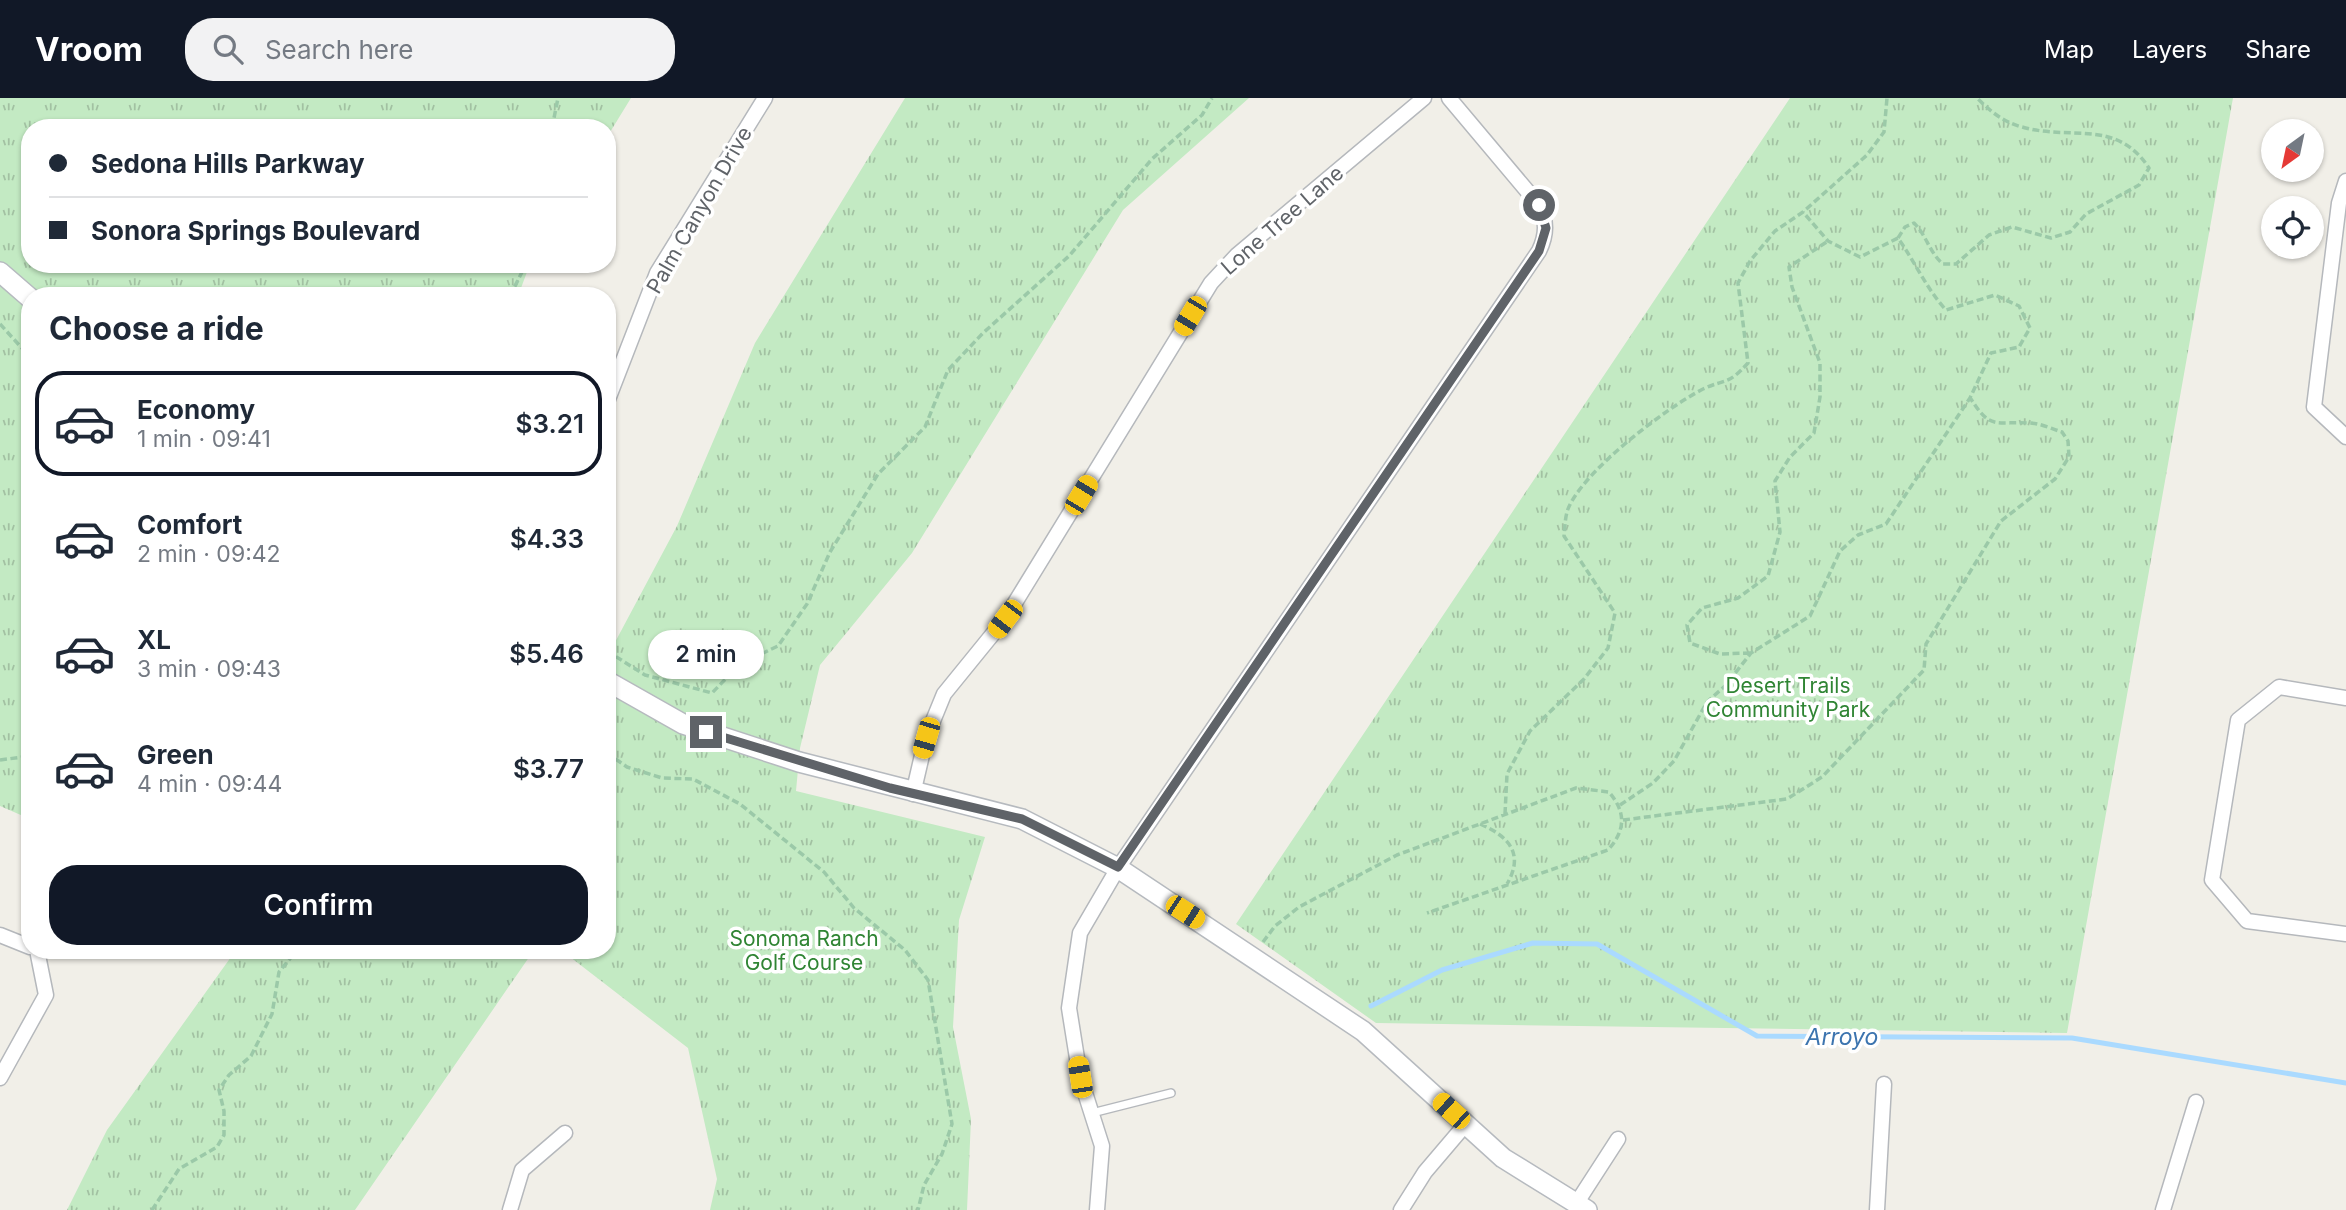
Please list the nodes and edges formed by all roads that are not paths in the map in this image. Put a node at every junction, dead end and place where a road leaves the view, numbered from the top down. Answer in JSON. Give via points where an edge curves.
{"nodes":[{"id":1,"x":765,"y":98,"type":"edge"},
{"id":2,"x":1424,"y":98,"type":"edge"},
{"id":3,"x":1450,"y":98,"type":"edge"},
{"id":4,"x":2346,"y":181,"type":"edge"},
{"id":5,"x":0,"y":272,"type":"edge"},
{"id":6,"x":21,"y":290,"type":"edge"},
{"id":7,"x":616,"y":379,"type":"edge"},
{"id":8,"x":2346,"y":437,"type":"edge"},
{"id":9,"x":616,"y":686,"type":"edge"},
{"id":10,"x":2346,"y":698,"type":"edge"},
{"id":11,"x":913,"y":794,"type":"junction"},
{"id":12,"x":1118,"y":867,"type":"junction"},
{"id":13,"x":0,"y":934,"type":"edge"},
{"id":14,"x":2346,"y":934,"type":"edge"},
{"id":15,"x":21,"y":943,"type":"edge"},
{"id":16,"x":39,"y":959,"type":"edge"},
{"id":17,"x":0,"y":1078,"type":"edge"},
{"id":18,"x":1884,"y":1084,"type":"dead end"},
{"id":19,"x":1171,"y":1093,"type":"dead end"},
{"id":20,"x":2196,"y":1102,"type":"dead end"},
{"id":21,"x":1092,"y":1113,"type":"junction"},
{"id":22,"x":1465,"y":1125,"type":"junction"},
{"id":23,"x":565,"y":1133,"type":"dead end"},
{"id":24,"x":1618,"y":1139,"type":"dead end"},
{"id":25,"x":1581,"y":1207,"type":"edge"},
{"id":26,"x":510,"y":1210,"type":"edge"},
{"id":27,"x":1097,"y":1210,"type":"edge"},
{"id":28,"x":1401,"y":1210,"type":"edge"},
{"id":29,"x":1877,"y":1210,"type":"edge"},
{"id":30,"x":2163,"y":1210,"type":"edge"}],
"edges":[{"from":1,"to":7,"type":"street","name":"Palm Canyon Drive","via":[[657,273]]},
{"from":2,"to":11,"type":"street","name":"Lone Tree Lane","via":[[1237,255],[1211,283],[1013,608],[944,694],[926,738]]},
{"from":3,"to":12,"type":"street","via":[[1539,205],[1546,221],[1543,243]]},
{"from":4,"to":8,"type":"street","via":[[2339,203],[2314,407]]},
{"from":5,"to":6,"type":"street"},
{"from":9,"to":11,"type":"street","via":[[683,724]]},
{"from":10,"to":14,"type":"street","via":[[2279,687],[2238,720],[2212,880],[2247,920]]},
{"from":11,"to":12,"type":"street","via":[[1022,819]]},
{"from":12,"to":21,"type":"street","via":[[1080,933],[1069,1008],[1080,1077]]},
{"from":12,"to":22,"type":"street","via":[[1363,1031]]},
{"from":13,"to":15,"type":"street"},
{"from":16,"to":17,"type":"street","via":[[46,995]]},
{"from":18,"to":29,"type":"street"},
{"from":19,"to":21,"type":"lane"},
{"from":20,"to":30,"type":"street"},
{"from":21,"to":27,"type":"street","via":[[1102,1146]]},
{"from":22,"to":25,"type":"street","via":[[1503,1158]]},
{"from":22,"to":28,"type":"street","via":[[1425,1172]]},
{"from":23,"to":26,"type":"street","via":[[522,1170]]},
{"from":24,"to":25,"type":"street"}]}
